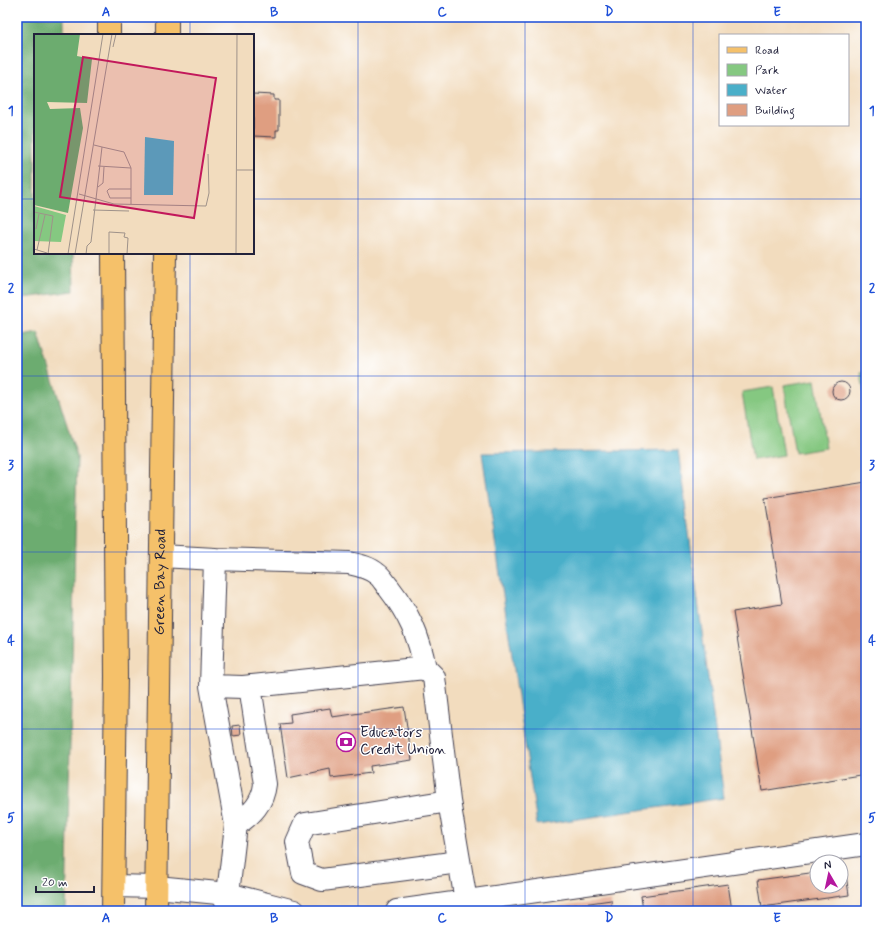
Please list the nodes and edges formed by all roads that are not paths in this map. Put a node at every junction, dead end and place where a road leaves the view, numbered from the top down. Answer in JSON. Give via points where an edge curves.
{"nodes":[{"id":1,"x":109,"y":17,"type":"edge"},
{"id":2,"x":168,"y":17,"type":"edge"},
{"id":3,"x":109,"y":34,"type":"edge"},
{"id":4,"x":167,"y":34,"type":"edge"},
{"id":5,"x":113,"y":254,"type":"edge"},
{"id":6,"x":164,"y":254,"type":"edge"},
{"id":7,"x":161,"y":556,"type":"junction"},
{"id":8,"x":215,"y":559,"type":"junction"},
{"id":9,"x":425,"y":668,"type":"junction"},
{"id":10,"x":211,"y":686,"type":"junction"},
{"id":11,"x":250,"y":686,"type":"junction"},
{"id":12,"x":449,"y":801,"type":"junction"},
{"id":13,"x":236,"y":825,"type":"junction"},
{"id":14,"x":866,"y":844,"type":"edge"},
{"id":15,"x":459,"y":862,"type":"junction"},
{"id":16,"x":114,"y":886,"type":"junction"},
{"id":17,"x":157,"y":887,"type":"junction"},
{"id":18,"x":466,"y":901,"type":"junction"},
{"id":19,"x":227,"y":903,"type":"edge"},
{"id":20,"x":113,"y":911,"type":"edge"},
{"id":21,"x":156,"y":911,"type":"edge"},
{"id":22,"x":294,"y":911,"type":"edge"},
{"id":23,"x":397,"y":911,"type":"edge"}],
"edges":[{"from":1,"to":3,"type":"main road"},
{"from":2,"to":4,"type":"main road"},
{"from":5,"to":16,"type":"main road","via":[[116,668]]},
{"from":6,"to":7,"type":"main road","name":"Green Bay Road"},
{"from":7,"to":8,"type":"street"},
{"from":7,"to":17,"type":"main road","name":"Green Bay Road"},
{"from":8,"to":9,"type":"street","via":[[348,563],[366,567],[378,574],[398,600],[420,644]]},
{"from":8,"to":10,"type":"street"},
{"from":9,"to":11,"type":"street"},
{"from":9,"to":12,"type":"street","via":[[434,677]]},
{"from":10,"to":11,"type":"street"},
{"from":10,"to":13,"type":"street"},
{"from":11,"to":13,"type":"street","via":[[265,784],[264,794],[250,815]]},
{"from":12,"to":15,"type":"street"},
{"from":12,"to":15,"type":"street","via":[[305,824],[296,842],[303,873],[322,880]]},
{"from":13,"to":19,"type":"street"},
{"from":14,"to":18,"type":"street"},
{"from":15,"to":18,"type":"street"},
{"from":16,"to":17,"type":"street"},
{"from":16,"to":20,"type":"main road"},
{"from":17,"to":19,"type":"street"},
{"from":17,"to":21,"type":"main road","name":"Green Bay Road"},
{"from":18,"to":23,"type":"street"},
{"from":19,"to":22,"type":"street"}]}
